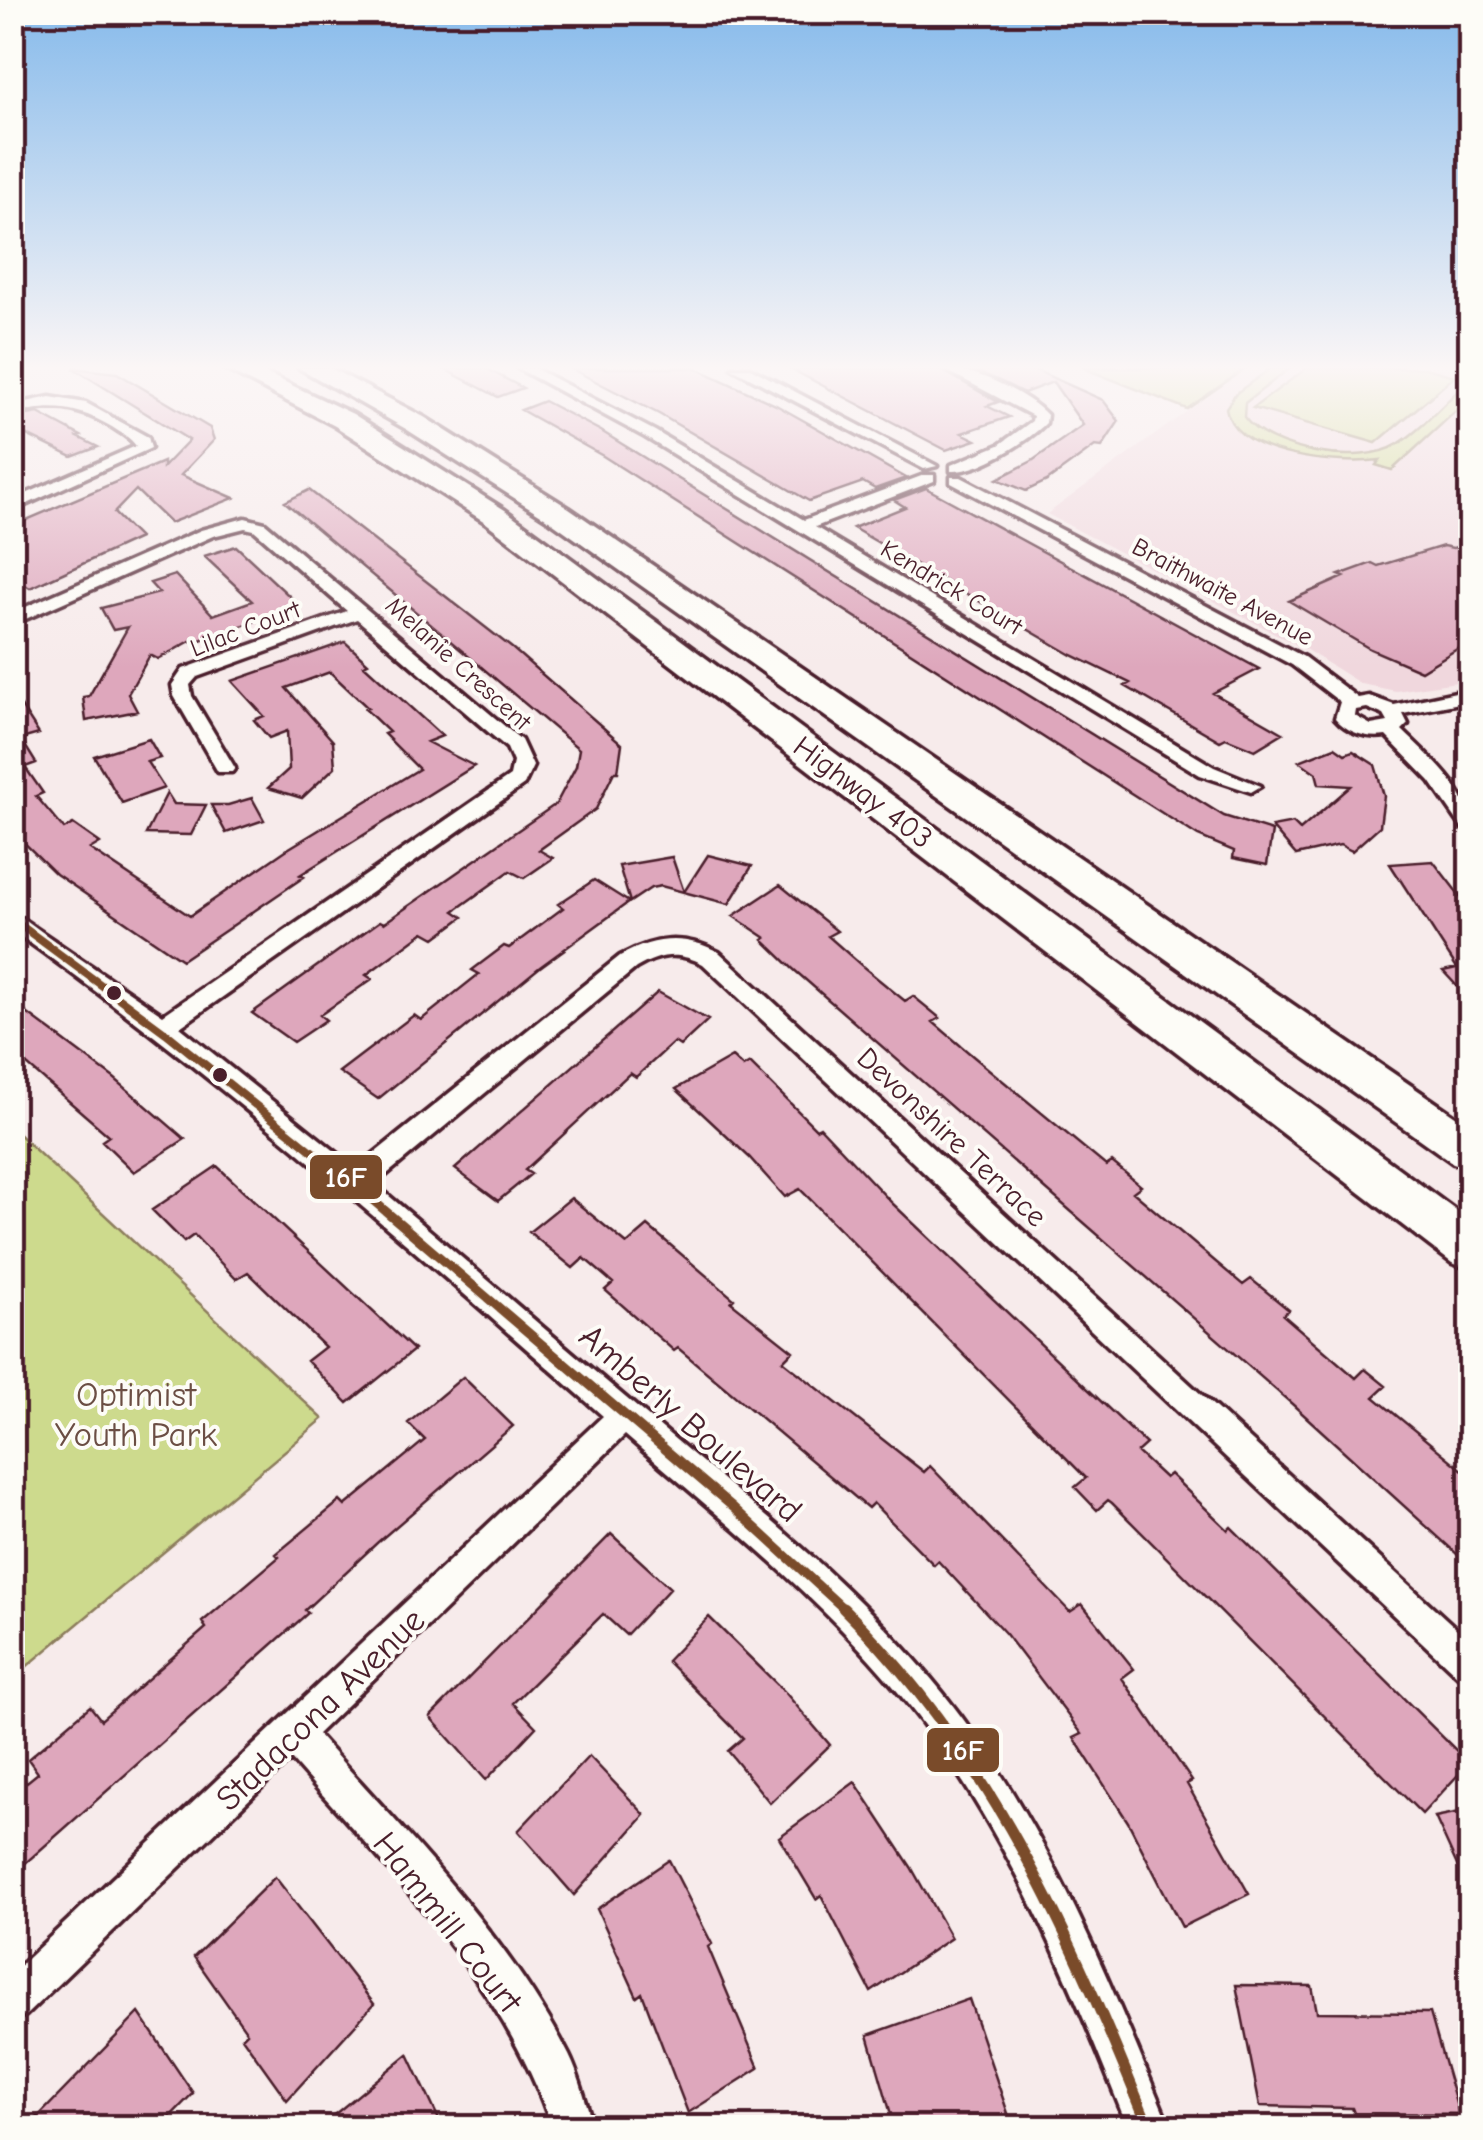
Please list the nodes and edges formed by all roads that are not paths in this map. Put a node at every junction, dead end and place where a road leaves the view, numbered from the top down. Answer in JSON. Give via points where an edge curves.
{"nodes":[{"id":1,"x":99,"y":468,"type":"edge"},
{"id":2,"x":419,"y":468,"type":"edge"},
{"id":3,"x":490,"y":468,"type":"edge"},
{"id":4,"x":706,"y":468,"type":"edge"},
{"id":5,"x":921,"y":468,"type":"edge"},
{"id":6,"x":967,"y":468,"type":"edge"},
{"id":7,"x":929,"y":472,"type":"junction"},
{"id":8,"x":956,"y":474,"type":"junction"},
{"id":9,"x":12,"y":506,"type":"edge"},
{"id":10,"x":802,"y":526,"type":"junction"},
{"id":11,"x":363,"y":611,"type":"junction"},
{"id":12,"x":12,"y":620,"type":"edge"},
{"id":13,"x":1470,"y":696,"type":"edge"},
{"id":14,"x":1352,"y":703,"type":"junction"},
{"id":15,"x":1392,"y":720,"type":"junction"},
{"id":16,"x":225,"y":768,"type":"dead end"},
{"id":17,"x":1251,"y":786,"type":"dead end"},
{"id":18,"x":1470,"y":824,"type":"edge"},
{"id":19,"x":12,"y":919,"type":"edge"},
{"id":20,"x":163,"y":1026,"type":"junction"},
{"id":21,"x":1470,"y":1150,"type":"edge"},
{"id":22,"x":356,"y":1183,"type":"junction"},
{"id":23,"x":1470,"y":1248,"type":"edge"},
{"id":24,"x":624,"y":1416,"type":"junction"},
{"id":25,"x":1470,"y":1664,"type":"edge"},
{"id":26,"x":294,"y":1735,"type":"junction"},
{"id":27,"x":12,"y":2001,"type":"edge"},
{"id":28,"x":572,"y":2128,"type":"edge"},
{"id":29,"x":1149,"y":2128,"type":"edge"}],
"edges":[{"from":1,"to":9,"type":"street"},
{"from":2,"to":23,"type":"highway","name":"Highway 403","via":[[495,516]]},
{"from":3,"to":21,"type":"highway","name":"Highway 403"},
{"from":4,"to":10,"type":"street","name":"Kendrick Court"},
{"from":5,"to":7,"type":"street"},
{"from":6,"to":8,"type":"street"},
{"from":7,"to":8,"type":"street"},
{"from":7,"to":10,"type":"street"},
{"from":8,"to":14,"type":"street","name":"Braithwaite Avenue","via":[[1281,652]]},
{"from":10,"to":17,"type":"street","name":"Kendrick Court","via":[[1207,771]]},
{"from":11,"to":12,"type":"street","name":"Melanie Crescent","via":[[269,532],[244,522]]},
{"from":11,"to":16,"type":"street","name":"Lilac Court","via":[[190,673],[181,685],[183,696]]},
{"from":11,"to":20,"type":"street","name":"Melanie Crescent","via":[[514,744],[524,771]]},
{"from":13,"to":15,"type":"street"},
{"from":14,"to":15,"type":"street","via":[[1378,704]]},
{"from":14,"to":15,"type":"street","via":[[1343,714],[1350,723],[1369,731]]},
{"from":15,"to":18,"type":"street"},
{"from":19,"to":20,"type":"street","name":"Amberly Boulevard"},
{"from":20,"to":22,"type":"street","name":"Amberly Boulevard"},
{"from":22,"to":24,"type":"street","name":"Amberly Boulevard"},
{"from":22,"to":25,"type":"street","name":"Devonshire Terrace","via":[[628,962],[653,947],[692,946]]},
{"from":24,"to":26,"type":"street","name":"Stadacona Avenue"},
{"from":24,"to":29,"type":"street","name":"Amberly Boulevard","via":[[777,1544],[931,1706],[1015,1828],[1088,1976]]},
{"from":26,"to":27,"type":"street","name":"Stadacona Avenue"},
{"from":26,"to":28,"type":"street","name":"Hammill Court","via":[[424,1883],[498,1980],[554,2068]]}]}
